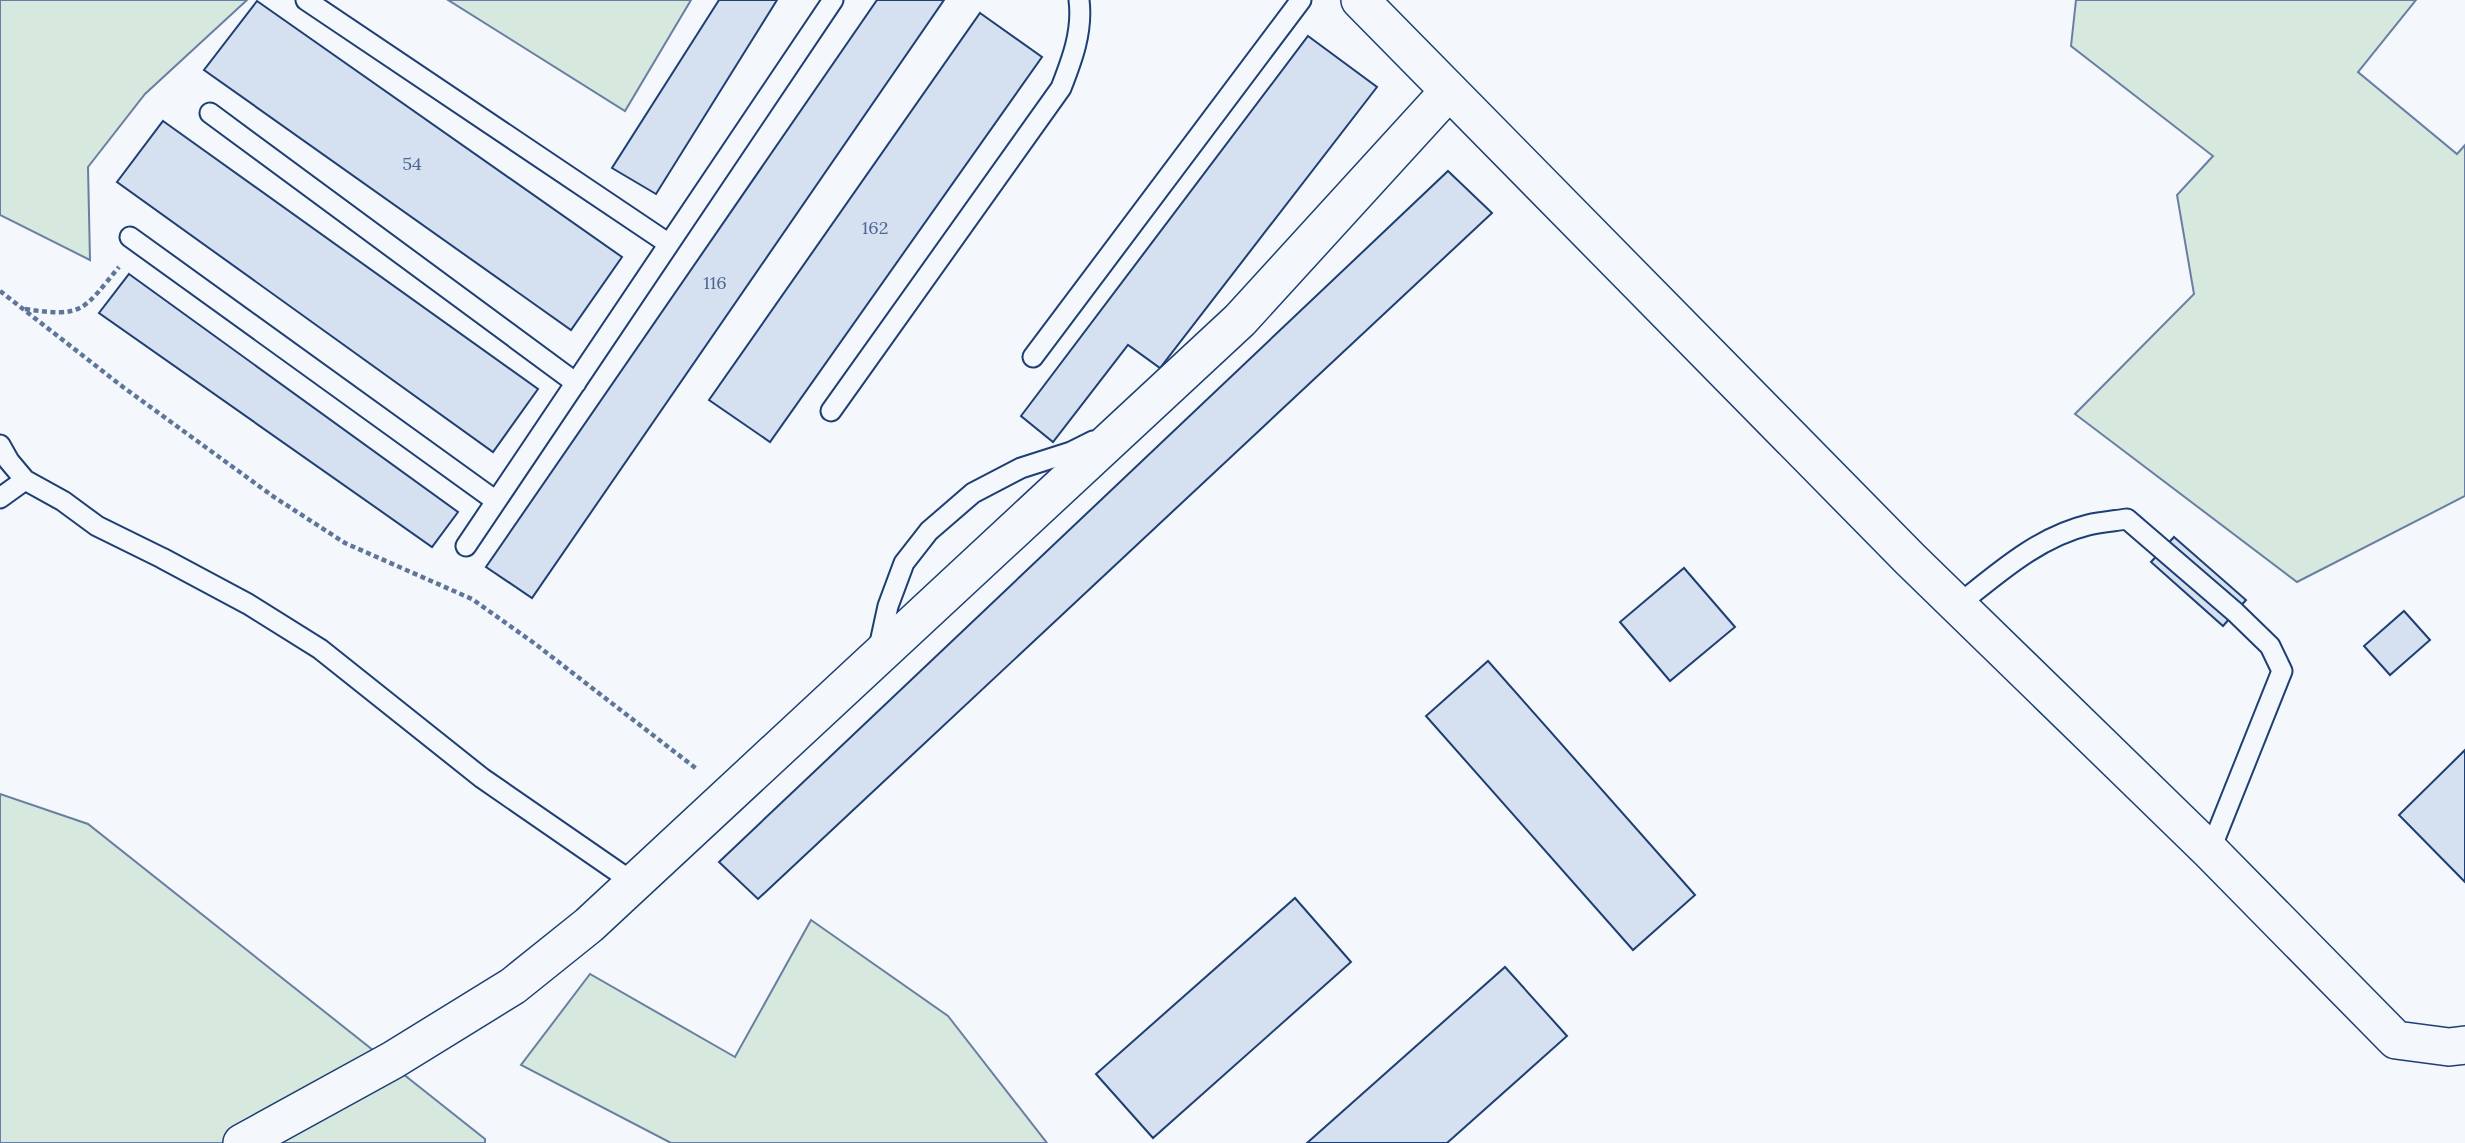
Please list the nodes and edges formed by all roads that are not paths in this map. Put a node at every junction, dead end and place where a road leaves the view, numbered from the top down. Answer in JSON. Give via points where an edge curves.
{"nodes":[{"id":1,"x":306,"y":0,"type":"edge"},
{"id":2,"x":833,"y":0,"type":"edge"},
{"id":3,"x":1079,"y":0,"type":"edge"},
{"id":4,"x":1301,"y":0,"type":"edge"},
{"id":5,"x":1360,"y":0,"type":"edge"},
{"id":6,"x":1449,"y":91,"type":"junction"},
{"id":7,"x":210,"y":113,"type":"dead end"},
{"id":8,"x":135,"y":241,"type":"road end"},
{"id":9,"x":669,"y":244,"type":"junction"},
{"id":10,"x":1033,"y":357,"type":"dead end"},
{"id":11,"x":576,"y":383,"type":"junction"},
{"id":12,"x":1156,"y":398,"type":"junction"},
{"id":13,"x":831,"y":411,"type":"dead end"},
{"id":14,"x":0,"y":445,"type":"edge"},
{"id":15,"x":25,"y":480,"type":"junction"},
{"id":16,"x":0,"y":498,"type":"edge"},
{"id":17,"x":496,"y":501,"type":"junction"},
{"id":18,"x":466,"y":545,"type":"dead end"},
{"id":19,"x":1958,"y":605,"type":"junction"},
{"id":20,"x":876,"y":660,"type":"junction"},
{"id":21,"x":2210,"y":851,"type":"junction"},
{"id":22,"x":634,"y":883,"type":"junction"},
{"id":23,"x":2465,"y":1045,"type":"edge"},
{"id":24,"x":242,"y":1143,"type":"edge"}],
"edges":[{"from":1,"to":9,"type":"lane"},
{"from":2,"to":9,"type":"lane"},
{"from":3,"to":13,"type":"lane","via":[[1075,52],[1062,88]]},
{"from":4,"to":10,"type":"lane"},
{"from":5,"to":6,"type":"street"},
{"from":6,"to":12,"type":"street","via":[[1240,320]]},
{"from":6,"to":19,"type":"street"},
{"from":7,"to":11,"type":"lane"},
{"from":8,"to":17,"type":"lane"},
{"from":9,"to":11,"type":"lane"},
{"from":11,"to":17,"type":"lane"},
{"from":12,"to":20,"type":"street"},
{"from":12,"to":20,"type":"lane","via":[[1102,436],[973,493],[929,531],[904,563]]},
{"from":14,"to":15,"type":"lane"},
{"from":15,"to":16,"type":"lane"},
{"from":15,"to":22,"type":"lane","via":[[97,526],[248,604],[320,649],[482,778]]},
{"from":17,"to":18,"type":"lane"},
{"from":19,"to":21,"type":"street"},
{"from":19,"to":21,"type":"lane","via":[[2040,544],[2087,525],[2127,519],[2270,646],[2282,671]]},
{"from":20,"to":22,"type":"street"},
{"from":21,"to":23,"type":"street","via":[[2396,1040]]},
{"from":22,"to":24,"type":"street","via":[[513,986],[393,1060]]}]}
